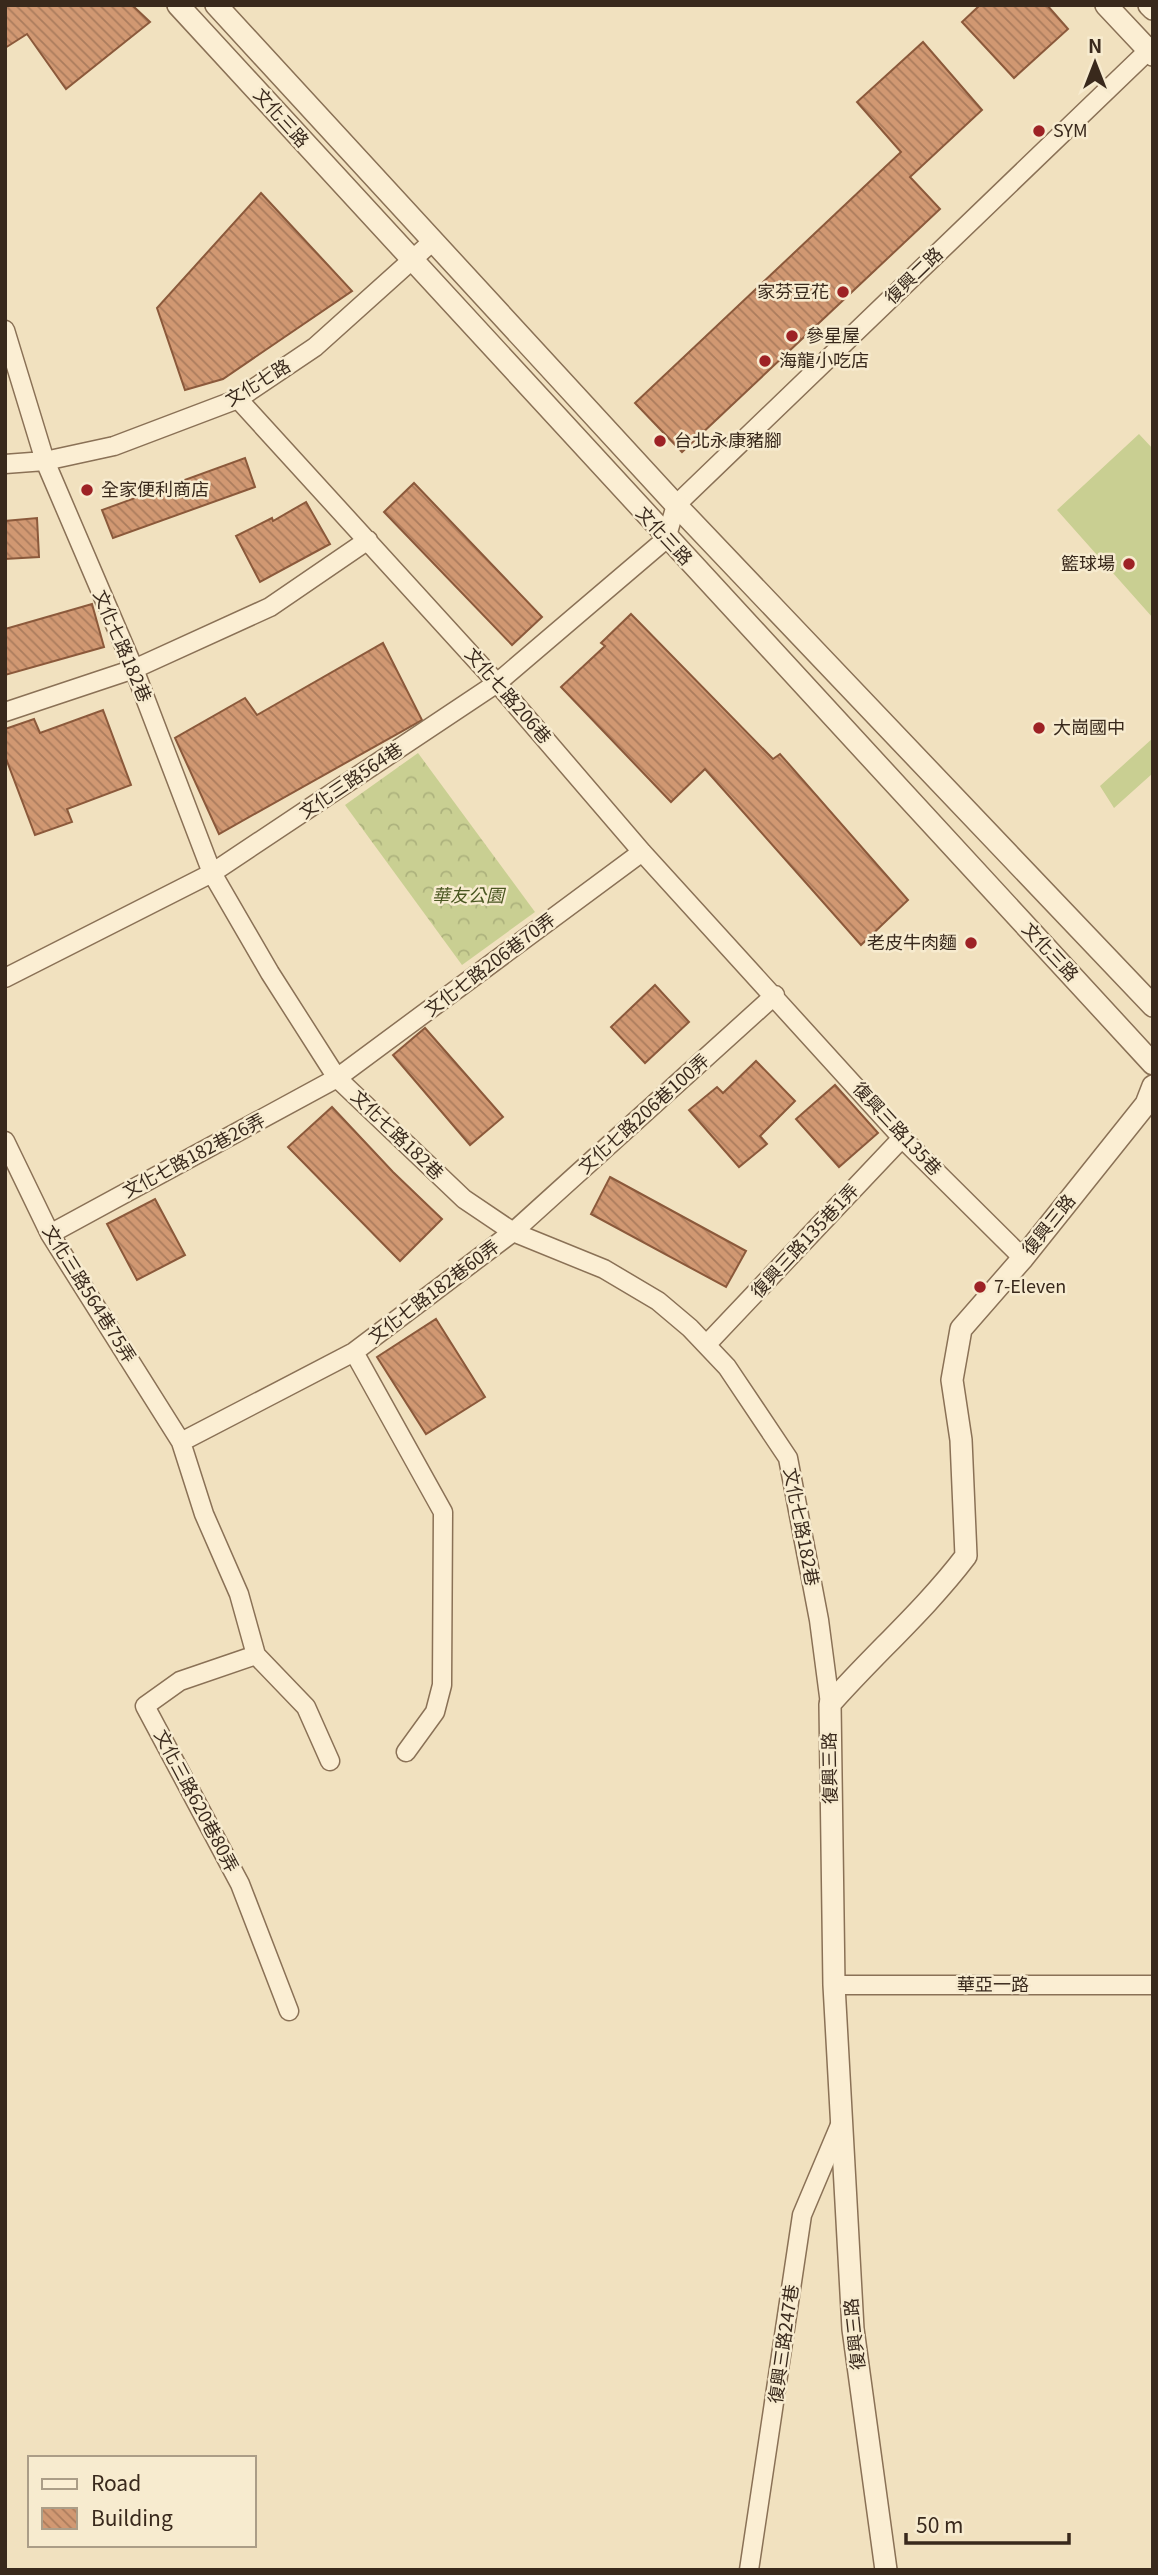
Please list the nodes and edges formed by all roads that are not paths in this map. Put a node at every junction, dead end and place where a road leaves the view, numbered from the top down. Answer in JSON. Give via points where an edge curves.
{"nodes":[{"id":1,"x":178,"y":5,"type":"edge"},
{"id":2,"x":216,"y":5,"type":"edge"},
{"id":3,"x":1106,"y":5,"type":"edge"},
{"id":4,"x":1151,"y":50,"type":"edge"},
{"id":5,"x":433,"y":241,"type":"junction"},
{"id":6,"x":412,"y":261,"type":"junction"},
{"id":7,"x":5,"y":330,"type":"edge"},
{"id":8,"x":238,"y":399,"type":"junction"},
{"id":9,"x":45,"y":461,"type":"junction"},
{"id":10,"x":5,"y":464,"type":"edge"},
{"id":11,"x":676,"y":505,"type":"junction"},
{"id":12,"x":666,"y":538,"type":"junction"},
{"id":13,"x":368,"y":540,"type":"junction"},
{"id":14,"x":134,"y":669,"type":"junction"},
{"id":15,"x":497,"y":683,"type":"junction"},
{"id":16,"x":5,"y":712,"type":"edge"},
{"id":17,"x":642,"y":852,"type":"junction"},
{"id":18,"x":212,"y":873,"type":"junction"},
{"id":19,"x":5,"y":978,"type":"edge"},
{"id":20,"x":775,"y":995,"type":"junction"},
{"id":21,"x":1153,"y":1006,"type":"edge"},
{"id":22,"x":1153,"y":1064,"type":"edge"},
{"id":23,"x":337,"y":1078,"type":"junction"},
{"id":24,"x":1153,"y":1086,"type":"edge"},
{"id":25,"x":902,"y":1138,"type":"junction"},
{"id":26,"x":5,"y":1141,"type":"edge"},
{"id":27,"x":513,"y":1232,"type":"junction"},
{"id":28,"x":50,"y":1234,"type":"junction"},
{"id":29,"x":1023,"y":1258,"type":"junction"},
{"id":30,"x":707,"y":1344,"type":"junction"},
{"id":31,"x":354,"y":1352,"type":"junction"},
{"id":32,"x":181,"y":1442,"type":"junction"},
{"id":33,"x":256,"y":1655,"type":"junction"},
{"id":34,"x":830,"y":1704,"type":"junction"},
{"id":35,"x":406,"y":1752,"type":"dead end"},
{"id":36,"x":330,"y":1761,"type":"dead end"},
{"id":37,"x":834,"y":1985,"type":"junction"},
{"id":38,"x":1153,"y":1985,"type":"edge"},
{"id":39,"x":289,"y":2011,"type":"dead end"},
{"id":40,"x":841,"y":2125,"type":"junction"},
{"id":41,"x":749,"y":2570,"type":"edge"},
{"id":42,"x":886,"y":2570,"type":"edge"}],
"edges":[{"from":1,"to":6,"type":"street","name":"文化三路"},
{"from":2,"to":5,"type":"street","name":"文化三路"},
{"from":3,"to":4,"type":"street"},
{"from":4,"to":11,"type":"street","name":"復興二路"},
{"from":5,"to":6,"type":"street","name":"文化七路"},
{"from":5,"to":11,"type":"street","name":"文化三路"},
{"from":6,"to":8,"type":"street","name":"文化七路","via":[[316,348]]},
{"from":6,"to":12,"type":"street","name":"文化三路"},
{"from":7,"to":9,"type":"street","name":"文化七路182巷"},
{"from":8,"to":9,"type":"street","name":"文化七路","via":[[114,446]]},
{"from":8,"to":13,"type":"street","name":"文化七路206巷"},
{"from":9,"to":10,"type":"street","name":"文化七路"},
{"from":9,"to":14,"type":"street","name":"文化七路182巷"},
{"from":11,"to":12,"type":"street"},
{"from":11,"to":21,"type":"street","name":"文化三路"},
{"from":12,"to":15,"type":"street","name":"文化三路564巷"},
{"from":12,"to":22,"type":"street","name":"文化三路"},
{"from":13,"to":14,"type":"street","via":[[270,607]]},
{"from":13,"to":15,"type":"street","name":"文化七路206巷"},
{"from":14,"to":16,"type":"street"},
{"from":14,"to":18,"type":"street","name":"文化七路182巷"},
{"from":15,"to":17,"type":"street","name":"文化七路206巷"},
{"from":15,"to":18,"type":"street","name":"文化三路564巷"},
{"from":17,"to":20,"type":"street","name":"文化七路206巷"},
{"from":17,"to":23,"type":"street","name":"文化七路206巷70弄"},
{"from":18,"to":19,"type":"street","name":"文化三路564巷"},
{"from":18,"to":23,"type":"street","name":"文化七路182巷"},
{"from":20,"to":25,"type":"street","name":"復興三路135巷"},
{"from":20,"to":27,"type":"street","name":"文化七路206巷100弄"},
{"from":23,"to":27,"type":"street","name":"文化七路182巷","via":[[464,1199]]},
{"from":23,"to":28,"type":"street","name":"文化七路182巷26弄"},
{"from":24,"to":29,"type":"street","name":"復興三路","via":[[1146,1104]]},
{"from":25,"to":29,"type":"street","name":"復興三路135巷"},
{"from":25,"to":30,"type":"street","name":"復興三路135巷1弄"},
{"from":26,"to":28,"type":"street","name":"文化三路564巷75弄"},
{"from":27,"to":30,"type":"street","name":"文化七路182巷","via":[[604,1269],[658,1301]]},
{"from":27,"to":31,"type":"street","name":"文化七路182巷60弄"},
{"from":28,"to":32,"type":"street","name":"文化三路564巷75弄"},
{"from":29,"to":34,"type":"street","name":"復興三路","via":[[961,1329],[952,1380],[966,1556],[938,1593]]},
{"from":30,"to":34,"type":"street","name":"文化七路182巷","via":[[788,1458]]},
{"from":31,"to":32,"type":"street"},
{"from":31,"to":35,"type":"street","via":[[443,1512],[442,1685],[435,1712]]},
{"from":32,"to":33,"type":"street","via":[[204,1514],[239,1594]]},
{"from":33,"to":36,"type":"street","via":[[306,1707]]},
{"from":33,"to":39,"type":"street","name":"文化三路620巷80弄","via":[[180,1681],[145,1706],[240,1884]]},
{"from":34,"to":37,"type":"street","name":"復興三路"},
{"from":37,"to":38,"type":"street","name":"華亞一路"},
{"from":37,"to":40,"type":"street","name":"復興三路"},
{"from":40,"to":41,"type":"street","name":"復興三路247巷","via":[[802,2216]]},
{"from":40,"to":42,"type":"street","name":"復興三路","via":[[853,2329]]}]}
